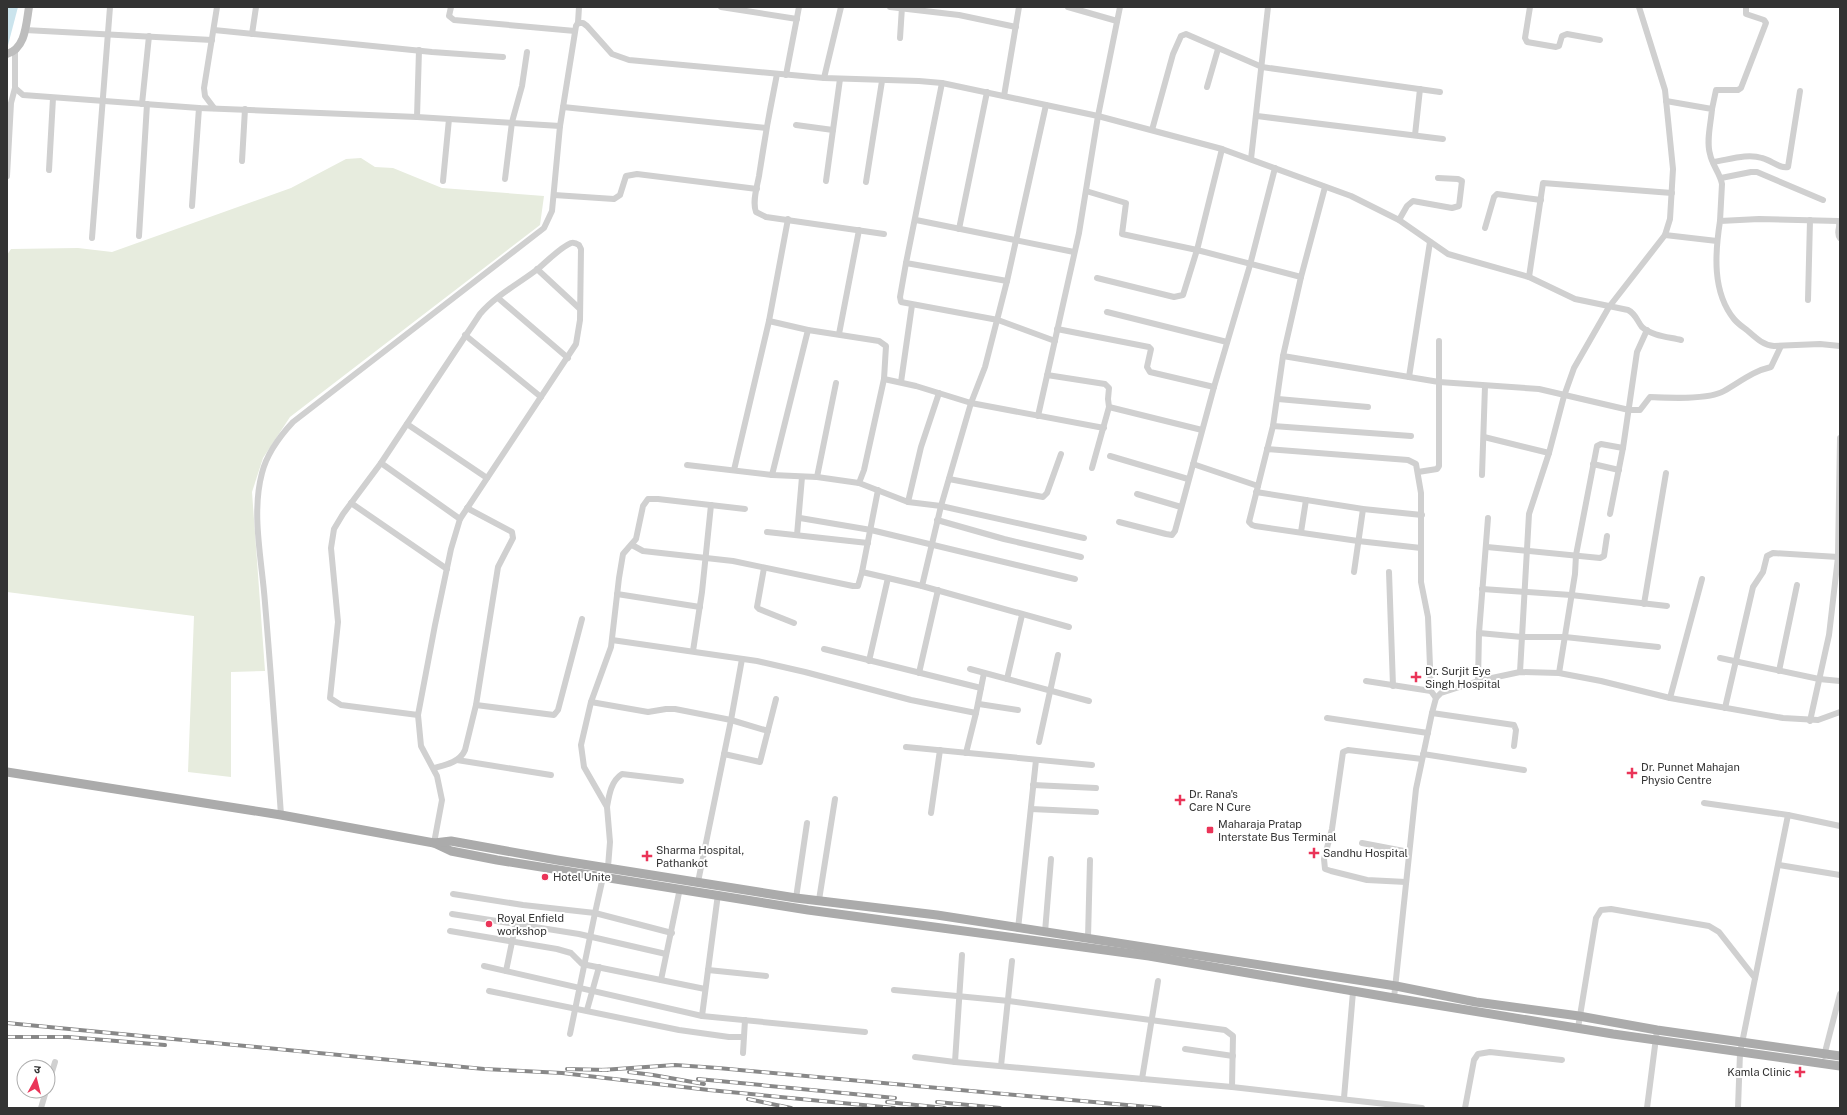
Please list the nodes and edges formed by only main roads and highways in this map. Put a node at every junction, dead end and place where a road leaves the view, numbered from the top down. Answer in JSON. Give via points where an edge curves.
{"nodes":[{"id":1,"x":7,"y":772,"type":"edge"},
{"id":2,"x":434,"y":843,"type":"junction"},
{"id":3,"x":1840,"y":1056,"type":"edge"},
{"id":4,"x":1840,"y":1066,"type":"edge"}],
"edges":[{"from":1,"to":2,"type":"main road","via":[[281,815]]},
{"from":2,"to":3,"type":"main road","via":[[451,841],[796,898],[937,915],[1396,986],[1476,1002]]},
{"from":2,"to":4,"type":"main road","via":[[451,850],[497,860],[808,910],[1149,956],[1578,1028]]}]}
